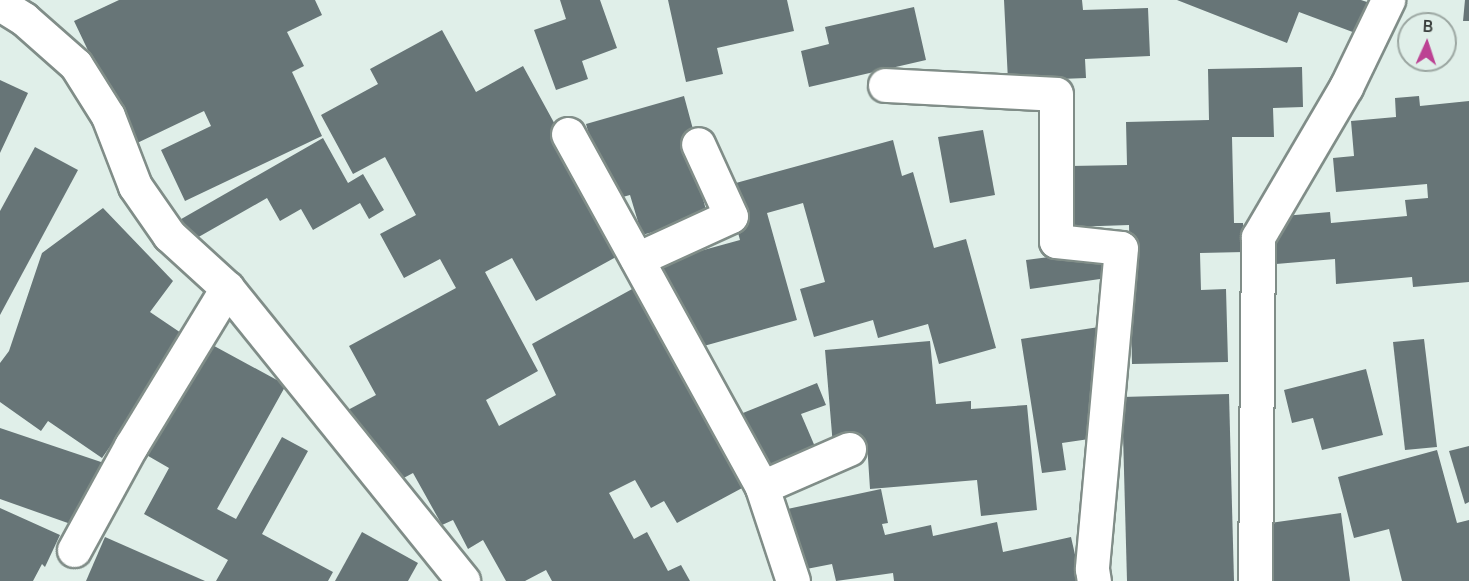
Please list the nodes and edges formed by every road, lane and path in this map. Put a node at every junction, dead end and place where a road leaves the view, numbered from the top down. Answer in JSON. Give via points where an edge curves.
{"nodes":[{"id":1,"x":1388,"y":0,"type":"edge"},
{"id":2,"x":21,"y":8,"type":"edge"},
{"id":3,"x":885,"y":85,"type":"dead end"},
{"id":4,"x":568,"y":134,"type":"dead end"},
{"id":5,"x":698,"y":144,"type":"dead end"},
{"id":6,"x":637,"y":259,"type":"junction"},
{"id":7,"x":226,"y":288,"type":"junction"},
{"id":8,"x":849,"y":449,"type":"dead end"},
{"id":9,"x":762,"y":487,"type":"junction"},
{"id":10,"x":74,"y":550,"type":"dead end"},
{"id":11,"x":463,"y":581,"type":"edge"},
{"id":12,"x":793,"y":581,"type":"edge"},
{"id":13,"x":1094,"y":581,"type":"edge"},
{"id":14,"x":1255,"y":581,"type":"edge"}],
"edges":[{"from":1,"to":14,"type":"street","via":[[1346,87],[1258,237]]},
{"from":2,"to":7,"type":"street","via":[[76,64],[108,116],[135,186],[169,235]]},
{"from":3,"to":13,"type":"street","via":[[1056,94],[1056,241],[1121,248]]},
{"from":4,"to":6,"type":"street"},
{"from":5,"to":6,"type":"street","via":[[731,216]]},
{"from":6,"to":9,"type":"street"},
{"from":7,"to":10,"type":"street"},
{"from":7,"to":11,"type":"street"},
{"from":8,"to":9,"type":"street"},
{"from":9,"to":12,"type":"street"}]}
